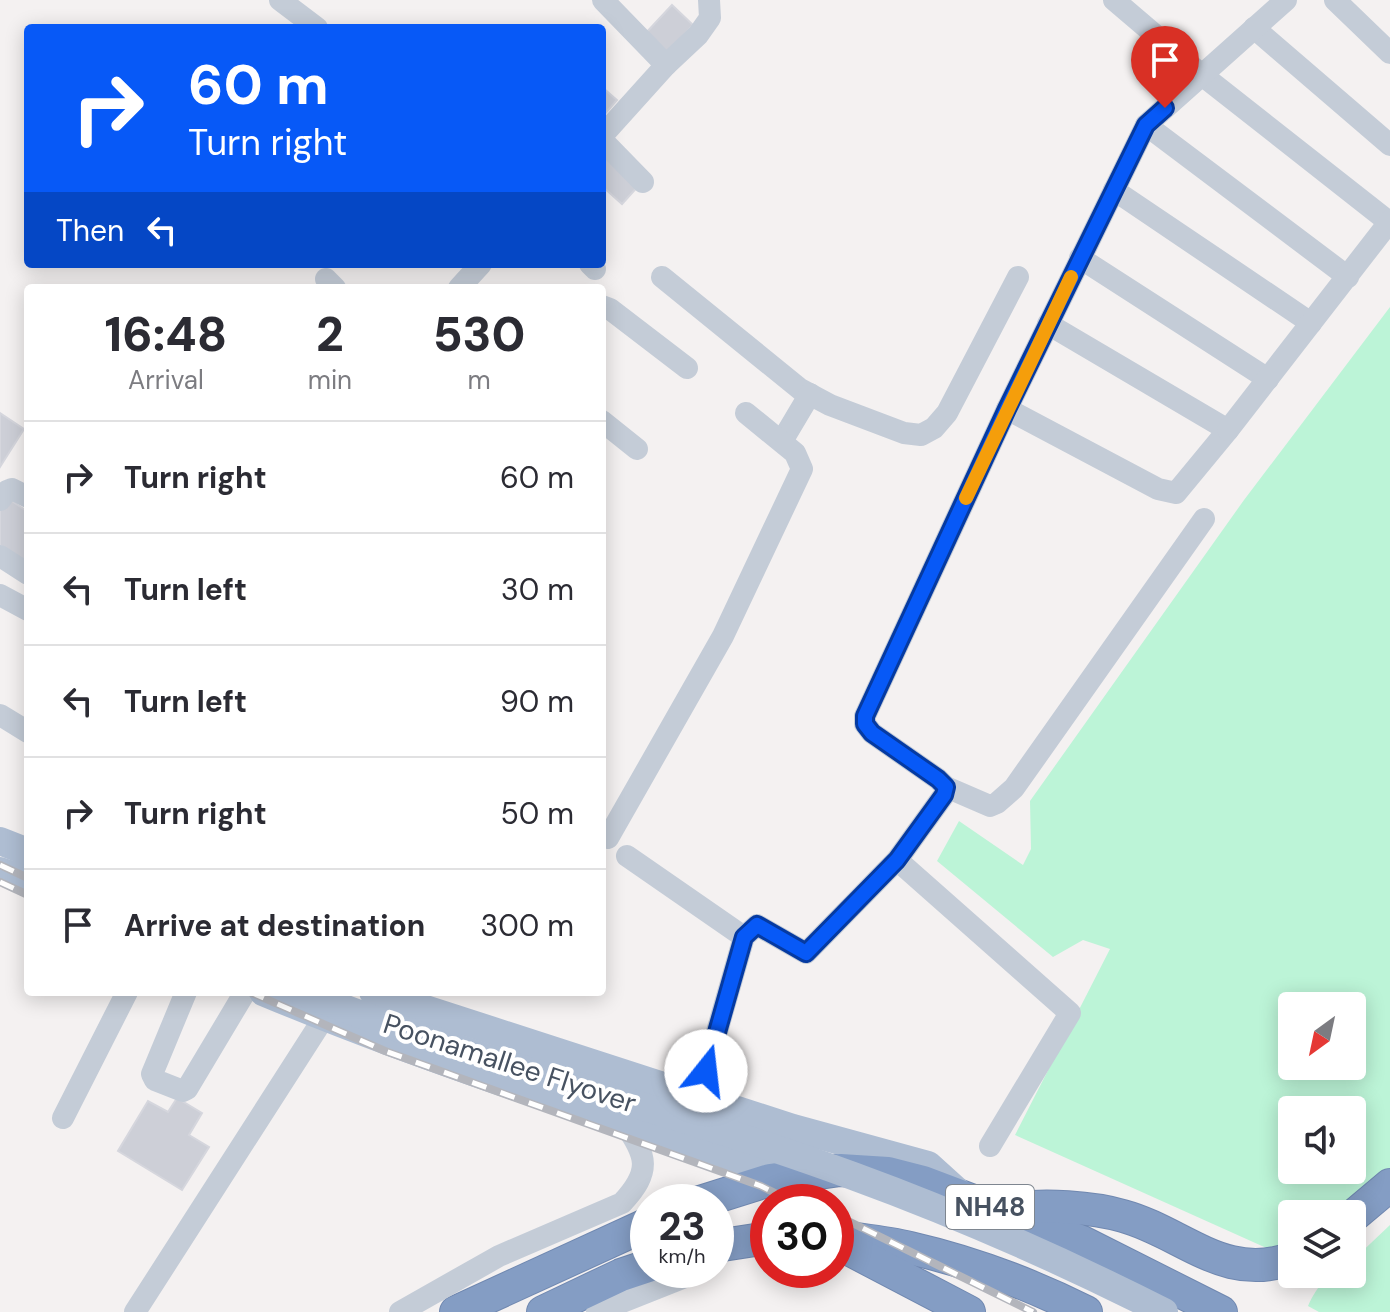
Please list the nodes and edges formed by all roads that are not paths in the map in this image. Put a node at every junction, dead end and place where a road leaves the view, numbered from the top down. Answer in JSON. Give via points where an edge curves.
{"nodes":[{"id":1,"x":280,"y":0,"type":"edge"},
{"id":2,"x":603,"y":0,"type":"edge"},
{"id":3,"x":709,"y":0,"type":"edge"},
{"id":4,"x":1114,"y":0,"type":"edge"},
{"id":5,"x":1286,"y":0,"type":"edge"},
{"id":6,"x":1335,"y":0,"type":"edge"},
{"id":7,"x":312,"y":24,"type":"edge"},
{"id":8,"x":1254,"y":28,"type":"junction"},
{"id":9,"x":1390,"y":53,"type":"edge"},
{"id":10,"x":666,"y":65,"type":"junction"},
{"id":11,"x":1202,"y":75,"type":"junction"},
{"id":12,"x":1146,"y":125,"type":"junction"},
{"id":13,"x":606,"y":133,"type":"edge"},
{"id":14,"x":606,"y":142,"type":"edge"},
{"id":15,"x":1390,"y":145,"type":"edge"},
{"id":16,"x":643,"y":182,"type":"dead end"},
{"id":17,"x":1114,"y":190,"type":"junction"},
{"id":18,"x":1389,"y":222,"type":"edge"},
{"id":19,"x":1080,"y":258,"type":"junction"},
{"id":20,"x":662,"y":277,"type":"dead end"},
{"id":21,"x":1018,"y":277,"type":"dead end"},
{"id":22,"x":1348,"y":277,"type":"junction"},
{"id":23,"x":606,"y":308,"type":"edge"},
{"id":24,"x":1311,"y":323,"type":"junction"},
{"id":25,"x":1048,"y":324,"type":"junction"},
{"id":26,"x":687,"y":368,"type":"dead end"},
{"id":27,"x":1268,"y":379,"type":"junction"},
{"id":28,"x":810,"y":394,"type":"junction"},
{"id":29,"x":1007,"y":409,"type":"junction"},
{"id":30,"x":746,"y":413,"type":"dead end"},
{"id":31,"x":606,"y":424,"type":"edge"},
{"id":32,"x":1228,"y":430,"type":"junction"},
{"id":33,"x":782,"y":441,"type":"junction"},
{"id":34,"x":637,"y":449,"type":"dead end"},
{"id":35,"x":24,"y":495,"type":"edge"},
{"id":36,"x":0,"y":500,"type":"edge"},
{"id":37,"x":1204,"y":519,"type":"dead end"},
{"id":38,"x":0,"y":556,"type":"edge"},
{"id":39,"x":24,"y":571,"type":"edge"},
{"id":40,"x":0,"y":595,"type":"edge"},
{"id":41,"x":24,"y":608,"type":"edge"},
{"id":42,"x":0,"y":715,"type":"edge"},
{"id":43,"x":24,"y":730,"type":"edge"},
{"id":44,"x":946,"y":787,"type":"junction"},
{"id":45,"x":606,"y":837,"type":"edge"},
{"id":46,"x":0,"y":841,"type":"edge"},
{"id":47,"x":627,"y":856,"type":"dead end"},
{"id":48,"x":897,"y":860,"type":"junction"},
{"id":49,"x":22,"y":872,"type":"edge"},
{"id":50,"x":744,"y":937,"type":"junction"},
{"id":51,"x":125,"y":996,"type":"edge"},
{"id":52,"x":184,"y":996,"type":"edge"},
{"id":53,"x":242,"y":996,"type":"edge"},
{"id":54,"x":273,"y":996,"type":"edge"},
{"id":55,"x":313,"y":996,"type":"edge"},
{"id":56,"x":385,"y":996,"type":"edge"},
{"id":57,"x":325,"y":1016,"type":"junction"},
{"id":58,"x":698,"y":1098,"type":"junction"},
{"id":59,"x":63,"y":1118,"type":"dead end"},
{"id":60,"x":624,"y":1123,"type":"junction"},
{"id":61,"x":788,"y":1126,"type":"junction"},
{"id":62,"x":990,"y":1146,"type":"dead end"},
{"id":63,"x":1390,"y":1185,"type":"edge"},
{"id":64,"x":734,"y":1191,"type":"edge"},
{"id":65,"x":965,"y":1198,"type":"junction"},
{"id":66,"x":1366,"y":1205,"type":"edge"},
{"id":67,"x":1390,"y":1205,"type":"edge"},
{"id":68,"x":1001,"y":1211,"type":"junction"},
{"id":69,"x":630,"y":1224,"type":"edge"},
{"id":70,"x":609,"y":1225,"type":"junction"},
{"id":71,"x":1366,"y":1225,"type":"edge"},
{"id":72,"x":854,"y":1239,"type":"edge"},
{"id":73,"x":1082,"y":1242,"type":"junction"},
{"id":74,"x":854,"y":1253,"type":"edge"},
{"id":75,"x":1278,"y":1261,"type":"edge"},
{"id":76,"x":964,"y":1263,"type":"junction"},
{"id":77,"x":630,"y":1272,"type":"edge"},
{"id":78,"x":1278,"y":1277,"type":"edge"},
{"id":79,"x":657,"y":1288,"type":"edge"},
{"id":80,"x":952,"y":1308,"type":"edge"},
{"id":81,"x":396,"y":1311,"type":"edge"},
{"id":82,"x":135,"y":1312,"type":"edge"},
{"id":83,"x":456,"y":1312,"type":"edge"},
{"id":84,"x":543,"y":1312,"type":"edge"},
{"id":85,"x":597,"y":1312,"type":"edge"},
{"id":86,"x":1086,"y":1312,"type":"edge"},
{"id":87,"x":1164,"y":1312,"type":"edge"},
{"id":88,"x":1221,"y":1312,"type":"edge"}],
"edges":[{"from":1,"to":7,"type":"street"},
{"from":2,"to":10,"type":"street"},
{"from":3,"to":10,"type":"street","via":[[710,18]]},
{"from":4,"to":11,"type":"street"},
{"from":5,"to":8,"type":"street"},
{"from":6,"to":9,"type":"street"},
{"from":8,"to":11,"type":"street"},
{"from":8,"to":15,"type":"street"},
{"from":10,"to":13,"type":"street"},
{"from":11,"to":12,"type":"street"},
{"from":11,"to":18,"type":"street"},
{"from":12,"to":17,"type":"street"},
{"from":12,"to":22,"type":"street"},
{"from":14,"to":16,"type":"street"},
{"from":17,"to":19,"type":"street"},
{"from":17,"to":24,"type":"street"},
{"from":18,"to":22,"type":"street"},
{"from":19,"to":25,"type":"street"},
{"from":19,"to":27,"type":"street"},
{"from":20,"to":28,"type":"street"},
{"from":21,"to":28,"type":"street","via":[[934,428],[921,435],[904,433]]},
{"from":22,"to":24,"type":"street"},
{"from":23,"to":26,"type":"street"},
{"from":24,"to":27,"type":"street"},
{"from":25,"to":29,"type":"street"},
{"from":25,"to":32,"type":"street"},
{"from":27,"to":32,"type":"street"},
{"from":28,"to":33,"type":"street"},
{"from":29,"to":32,"type":"street","via":[[1158,489],[1176,493]]},
{"from":29,"to":44,"type":"street","via":[[865,716],[872,733]]},
{"from":30,"to":33,"type":"street"},
{"from":31,"to":34,"type":"street"},
{"from":33,"to":45,"type":"street","via":[[802,469],[697,685]]},
{"from":35,"to":36,"type":"street","via":[[12,489]]},
{"from":37,"to":44,"type":"street","via":[[1014,788],[990,806]]},
{"from":38,"to":39,"type":"street"},
{"from":40,"to":41,"type":"street"},
{"from":42,"to":43,"type":"street"},
{"from":44,"to":48,"type":"street"},
{"from":46,"to":49,"type":"main road"},
{"from":47,"to":50,"type":"street"},
{"from":48,"to":50,"type":"street","via":[[806,953],[757,925]]},
{"from":48,"to":62,"type":"street","via":[[1070,1013]]},
{"from":50,"to":58,"type":"street"},
{"from":51,"to":59,"type":"street"},
{"from":52,"to":53,"type":"street","via":[[152,1074],[183,1091]]},
{"from":54,"to":57,"type":"main road"},
{"from":55,"to":87,"type":"main road","name":"Poonamallee Flyover","bridge":true,"via":[[852,1175],[1044,1253]]},
{"from":56,"to":58,"type":"main road"},
{"from":57,"to":60,"type":"main road"},
{"from":57,"to":82,"type":"street"},
{"from":58,"to":61,"type":"main road"},
{"from":60,"to":61,"type":"main road","via":[[748,1163],[776,1158]]},
{"from":60,"to":70,"type":"street","via":[[639,1145],[644,1171]]},
{"from":61,"to":65,"type":"main road","via":[[928,1165]]},
{"from":63,"to":66,"type":"highway"},
{"from":64,"to":65,"type":"highway","number":"NH48","via":[[840,1170],[888,1173]]},
{"from":65,"to":68,"type":"highway","number":"NH48"},
{"from":67,"to":71,"type":"highway"},
{"from":68,"to":73,"type":"highway","number":"NH48"},
{"from":68,"to":75,"type":"highway","via":[[1032,1206],[1124,1216],[1208,1256],[1259,1265]]},
{"from":69,"to":70,"type":"highway"},
{"from":70,"to":81,"type":"street","via":[[499,1256]]},
{"from":70,"to":83,"type":"highway"},
{"from":72,"to":76,"type":"highway","number":"NH48"},
{"from":73,"to":78,"type":"highway","via":[[1157,1257],[1220,1278]]},
{"from":73,"to":88,"type":"highway","number":"NH48"},
{"from":74,"to":80,"type":"highway"},
{"from":76,"to":80,"type":"street"},
{"from":76,"to":86,"type":"highway","number":"NH48","via":[[1035,1287]]},
{"from":77,"to":84,"type":"highway"},
{"from":79,"to":85,"type":"street"}]}
